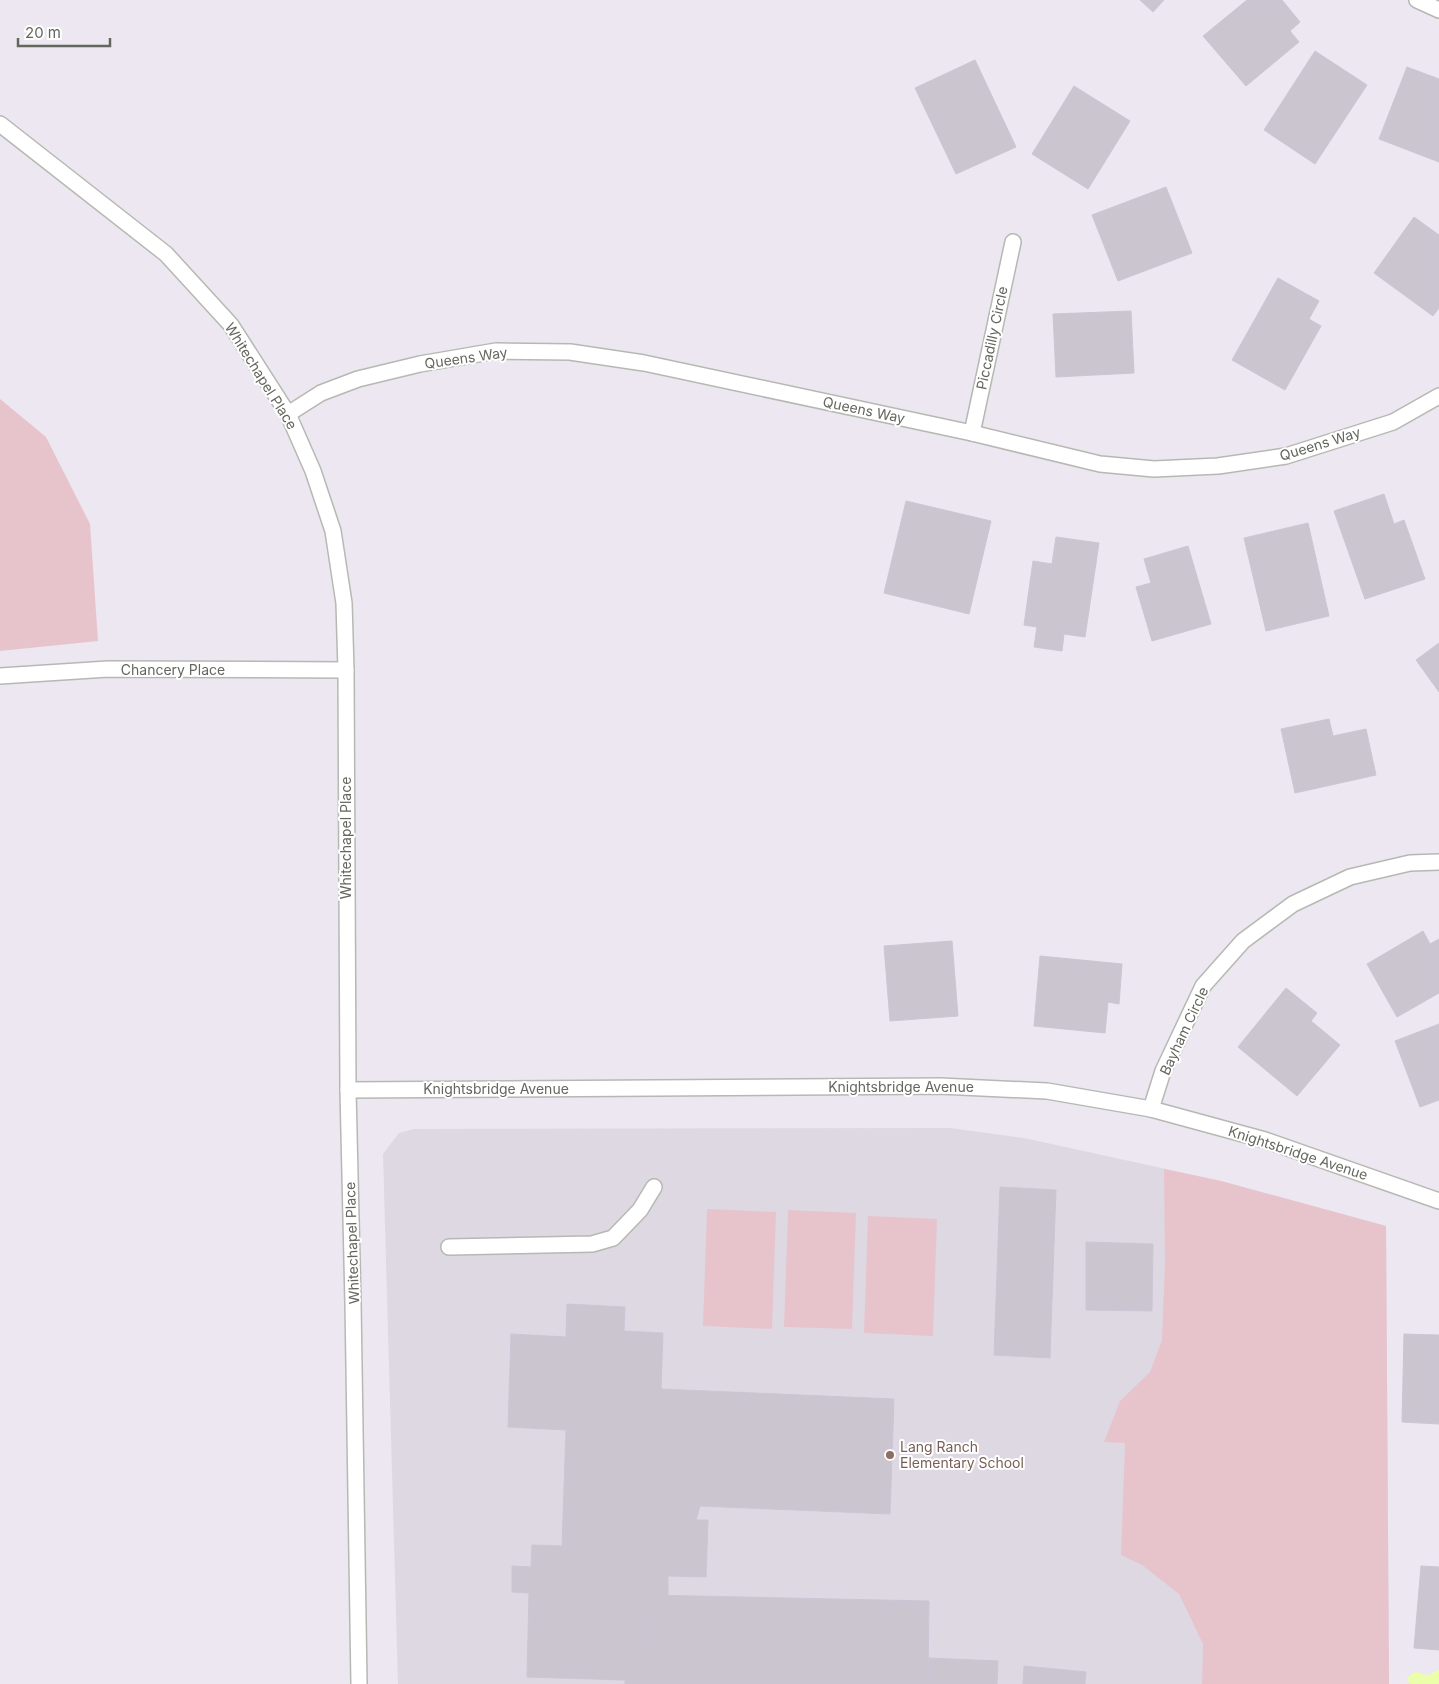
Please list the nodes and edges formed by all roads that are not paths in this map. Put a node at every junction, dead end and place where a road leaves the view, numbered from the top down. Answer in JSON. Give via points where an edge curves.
{"nodes":[{"id":1,"x":1417,"y":0,"type":"edge"},
{"id":2,"x":1439,"y":10,"type":"edge"},
{"id":3,"x":0,"y":124,"type":"edge"},
{"id":4,"x":1013,"y":242,"type":"dead end"},
{"id":5,"x":1438,"y":401,"type":"edge"},
{"id":6,"x":288,"y":414,"type":"junction"},
{"id":7,"x":972,"y":433,"type":"junction"},
{"id":8,"x":346,"y":670,"type":"junction"},
{"id":9,"x":0,"y":676,"type":"edge"},
{"id":10,"x":1439,"y":862,"type":"edge"},
{"id":11,"x":348,"y":1090,"type":"junction"},
{"id":12,"x":1151,"y":1109,"type":"junction"},
{"id":13,"x":654,"y":1187,"type":"dead end"},
{"id":14,"x":1439,"y":1201,"type":"edge"},
{"id":15,"x":449,"y":1247,"type":"dead end"},
{"id":16,"x":359,"y":1684,"type":"edge"}],
"edges":[{"from":1,"to":2,"type":"street"},
{"from":3,"to":6,"type":"street","name":"Whitechapel Place","via":[[166,254],[231,325]]},
{"from":4,"to":7,"type":"street","name":"Piccadilly Circle"},
{"from":5,"to":7,"type":"street","name":"Queens Way","via":[[1394,422],[1286,456],[1218,466],[1154,469],[1100,464]]},
{"from":6,"to":7,"type":"street","name":"Queens Way","via":[[322,393],[358,379],[420,364],[496,351],[570,352],[644,363]]},
{"from":6,"to":8,"type":"street","name":"Whitechapel Place","via":[[313,471],[333,531],[344,603]]},
{"from":8,"to":9,"type":"street","name":"Chancery Place","via":[[108,669]]},
{"from":8,"to":11,"type":"street","name":"Whitechapel Place"},
{"from":10,"to":12,"type":"street","name":"Bayham Circle","via":[[1410,863],[1350,877],[1293,904],[1243,941],[1203,986],[1163,1071]]},
{"from":11,"to":12,"type":"street","name":"Knightsbridge Avenue","via":[[940,1086],[1047,1091]]},
{"from":11,"to":16,"type":"street","name":"Whitechapel Place"},
{"from":12,"to":14,"type":"street","name":"Knightsbridge Avenue","via":[[1265,1140]]},
{"from":13,"to":15,"type":"street","via":[[640,1210],[613,1238],[592,1244]]}]}
